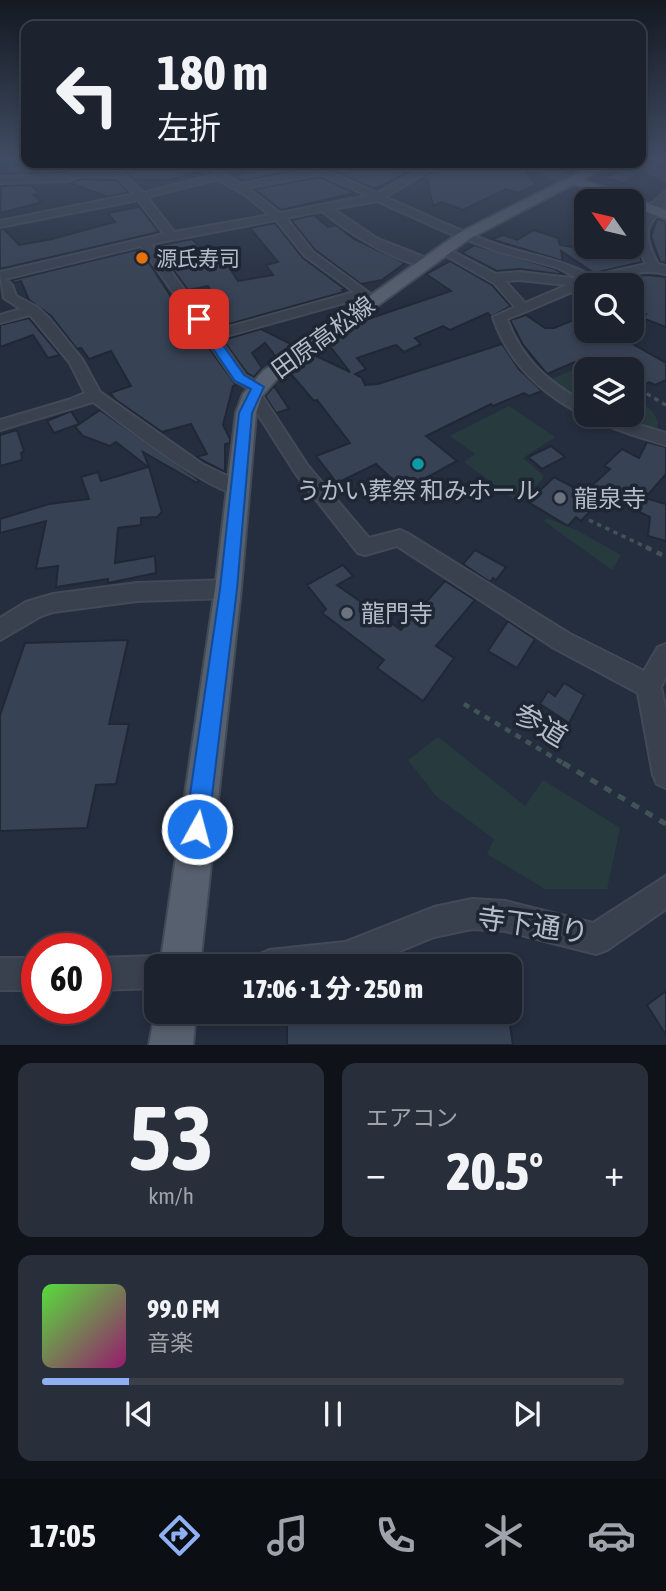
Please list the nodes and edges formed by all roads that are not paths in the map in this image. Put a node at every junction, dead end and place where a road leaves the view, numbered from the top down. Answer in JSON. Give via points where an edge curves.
{"nodes":[{"id":1,"x":85,"y":208,"type":"edge"},
{"id":2,"x":151,"y":208,"type":"edge"},
{"id":3,"x":267,"y":208,"type":"edge"},
{"id":4,"x":325,"y":208,"type":"joint"},
{"id":5,"x":399,"y":208,"type":"edge"},
{"id":6,"x":519,"y":208,"type":"edge"},
{"id":7,"x":657,"y":211,"type":"edge"},
{"id":8,"x":279,"y":217,"type":"junction"},
{"id":9,"x":0,"y":224,"type":"edge"},
{"id":10,"x":171,"y":236,"type":"junction"},
{"id":11,"x":464,"y":236,"type":"junction"},
{"id":12,"x":144,"y":242,"type":"junction"},
{"id":13,"x":433,"y":256,"type":"junction"},
{"id":14,"x":653,"y":266,"type":"junction"},
{"id":15,"x":666,"y":270,"type":"edge"},
{"id":16,"x":624,"y":273,"type":"edge"},
{"id":17,"x":574,"y":274,"type":"edge"},
{"id":18,"x":0,"y":278,"type":"edge"},
{"id":19,"x":493,"y":278,"type":"junction"},
{"id":20,"x":574,"y":281,"type":"edge"},
{"id":21,"x":574,"y":287,"type":"edge"},
{"id":22,"x":368,"y":297,"type":"junction"},
{"id":23,"x":5,"y":303,"type":"edge"},
{"id":24,"x":523,"y":309,"type":"junction"},
{"id":25,"x":32,"y":310,"type":"junction"},
{"id":26,"x":0,"y":319,"type":"edge"},
{"id":27,"x":212,"y":337,"type":"junction"},
{"id":28,"x":255,"y":391,"type":"junction"},
{"id":29,"x":94,"y":395,"type":"junction"},
{"id":30,"x":574,"y":404,"type":"edge"},
{"id":31,"x":0,"y":425,"type":"edge"},
{"id":32,"x":625,"y":427,"type":"edge"},
{"id":33,"x":666,"y":439,"type":"edge"},
{"id":34,"x":238,"y":489,"type":"junction"},
{"id":35,"x":229,"y":589,"type":"junction"},
{"id":36,"x":0,"y":631,"type":"edge"},
{"id":37,"x":666,"y":654,"type":"edge"},
{"id":38,"x":649,"y":686,"type":"junction"},
{"id":39,"x":666,"y":775,"type":"edge"},
{"id":40,"x":666,"y":891,"type":"edge"},
{"id":41,"x":182,"y":954,"type":"edge"},
{"id":42,"x":355,"y":954,"type":"edge"},
{"id":43,"x":144,"y":972,"type":"edge"},
{"id":44,"x":112,"y":973,"type":"edge"},
{"id":45,"x":0,"y":974,"type":"edge"},
{"id":46,"x":21,"y":974,"type":"edge"},
{"id":47,"x":174,"y":1024,"type":"edge"},
{"id":48,"x":171,"y":1045,"type":"edge"}],
"edges":[{"from":1,"to":9,"type":"street"},
{"from":2,"to":10,"type":"street"},
{"from":3,"to":8,"type":"street"},
{"from":4,"to":8,"type":"street"},
{"from":4,"to":13,"type":"street","via":[[382,248]]},
{"from":5,"to":11,"type":"street"},
{"from":6,"to":11,"type":"main road","name":"田原高松線"},
{"from":7,"to":14,"type":"street","via":[[641,228],[644,250]]},
{"from":8,"to":10,"type":"street"},
{"from":8,"to":22,"type":"street","via":[[309,254]]},
{"from":10,"to":12,"type":"street"},
{"from":11,"to":13,"type":"main road","name":"田原高松線"},
{"from":11,"to":17,"type":"street","via":[[560,264]]},
{"from":12,"to":18,"type":"street"},
{"from":12,"to":27,"type":"street"},
{"from":13,"to":19,"type":"street"},
{"from":13,"to":22,"type":"main road","name":"田原高松線"},
{"from":14,"to":15,"type":"street"},
{"from":14,"to":16,"type":"street"},
{"from":18,"to":23,"type":"street","via":[[6,285]]},
{"from":19,"to":20,"type":"street"},
{"from":19,"to":24,"type":"street"},
{"from":21,"to":24,"type":"street"},
{"from":22,"to":27,"type":"street"},
{"from":22,"to":28,"type":"main road","name":"田原高松線"},
{"from":23,"to":25,"type":"street"},
{"from":24,"to":30,"type":"street","via":[[500,317],[506,341],[526,369]]},
{"from":25,"to":26,"type":"street"},
{"from":25,"to":29,"type":"street","via":[[77,362]]},
{"from":27,"to":28,"type":"street","via":[[240,378]]},
{"from":28,"to":34,"type":"main road","name":"田原高松線","via":[[246,413]]},
{"from":28,"to":38,"type":"street","via":[[302,470],[365,547],[400,538],[562,641]]},
{"from":29,"to":31,"type":"street"},
{"from":29,"to":34,"type":"street","via":[[196,467]]},
{"from":32,"to":33,"type":"street"},
{"from":34,"to":35,"type":"main road","name":"田原高松線"},
{"from":35,"to":36,"type":"street","via":[[137,592],[53,603],[34,609]]},
{"from":35,"to":41,"type":"main road","name":"田原高松線"},
{"from":37,"to":38,"type":"street"},
{"from":38,"to":39,"type":"street"},
{"from":40,"to":42,"type":"street","name":"寺下通り","via":[[596,939],[505,916],[472,914],[434,922]]},
{"from":43,"to":44,"type":"street"},
{"from":45,"to":46,"type":"street"},
{"from":47,"to":48,"type":"main road"}]}
